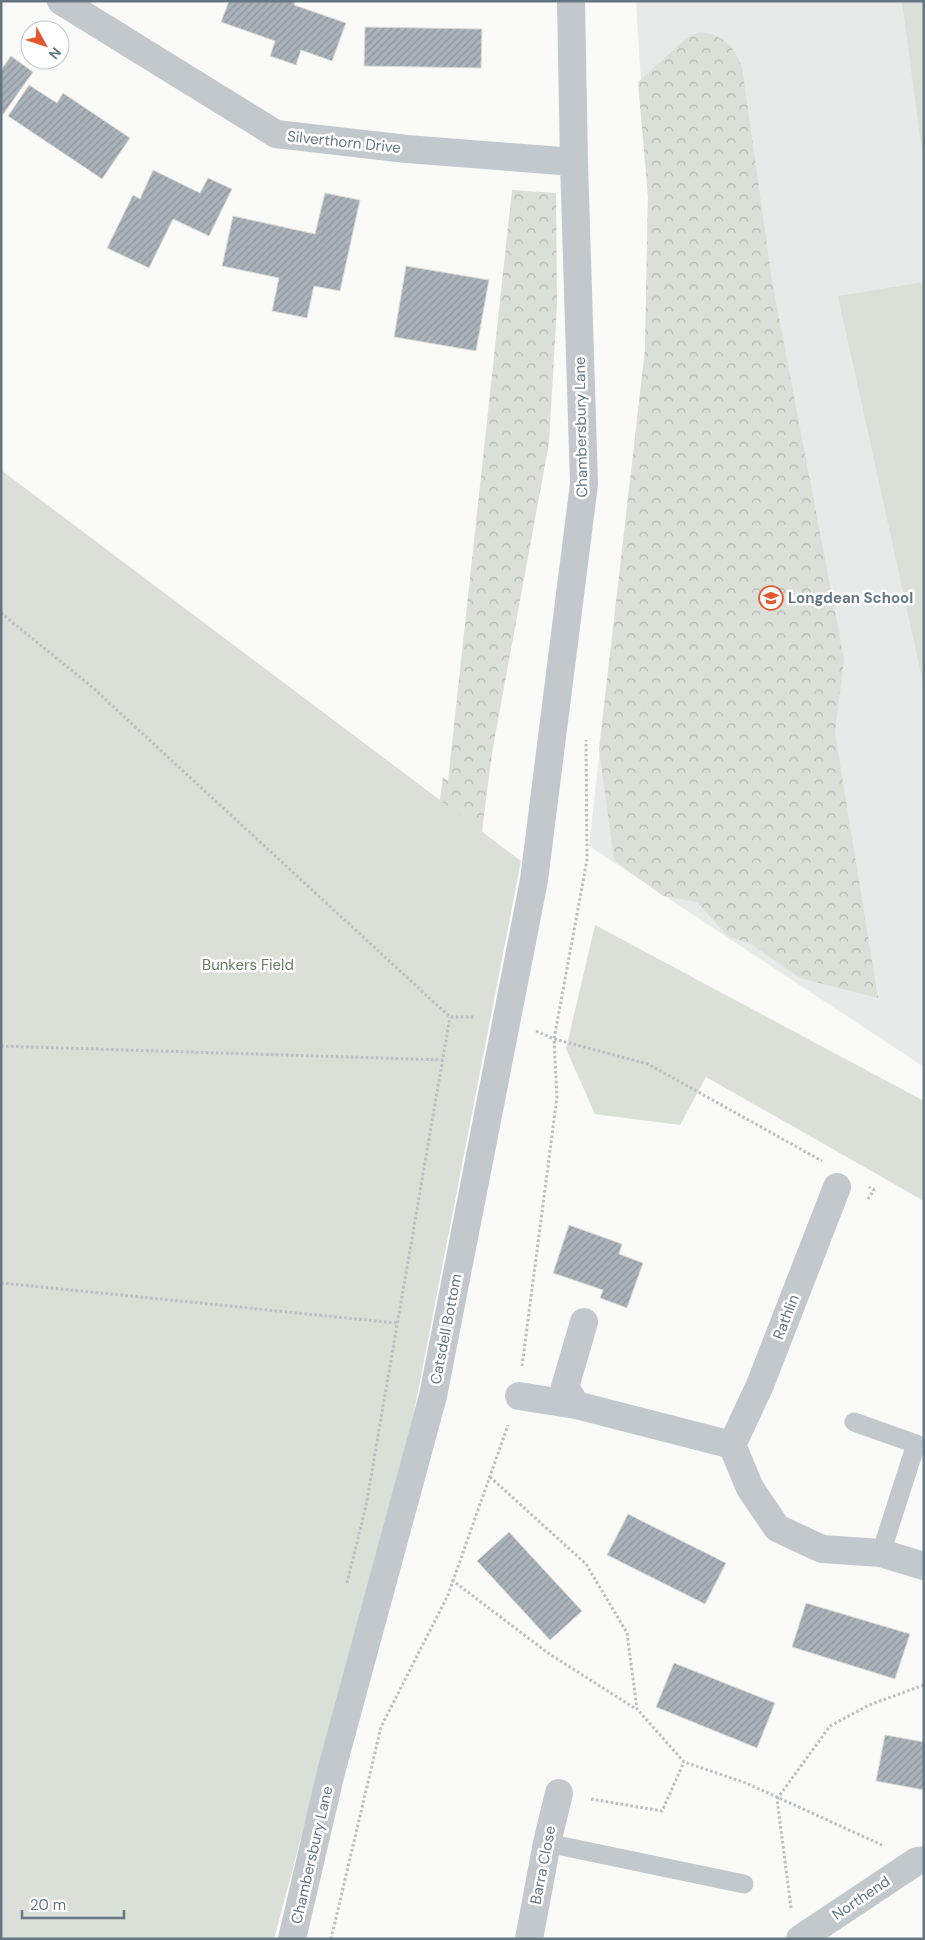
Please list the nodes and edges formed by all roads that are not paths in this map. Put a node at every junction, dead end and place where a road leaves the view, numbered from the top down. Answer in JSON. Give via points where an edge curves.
{"nodes":[{"id":1,"x":61,"y":1,"type":"edge"},
{"id":2,"x":571,"y":1,"type":"edge"},
{"id":3,"x":574,"y":162,"type":"junction"},
{"id":4,"x":534,"y":880,"type":"joint"},
{"id":5,"x":834,"y":1177,"type":"road end"},
{"id":6,"x":584,"y":1322,"type":"dead end"},
{"id":7,"x":519,"y":1396,"type":"road end"},
{"id":8,"x":576,"y":1406,"type":"junction"},
{"id":9,"x":854,"y":1422,"type":"dead end"},
{"id":10,"x":732,"y":1445,"type":"junction"},
{"id":11,"x":881,"y":1553,"type":"junction"},
{"id":12,"x":924,"y":1566,"type":"edge"},
{"id":13,"x":331,"y":1772,"type":"joint"},
{"id":14,"x":559,"y":1793,"type":"road end"},
{"id":15,"x":547,"y":1843,"type":"junction"},
{"id":16,"x":920,"y":1860,"type":"edge"},
{"id":17,"x":744,"y":1884,"type":"dead end"},
{"id":18,"x":292,"y":1939,"type":"edge"},
{"id":19,"x":529,"y":1939,"type":"edge"},
{"id":20,"x":800,"y":1939,"type":"edge"}],
"edges":[{"from":1,"to":3,"type":"street","name":"Silverthorn Drive","via":[[276,134],[407,149]]},
{"from":2,"to":3,"type":"street","name":"Chambersbury Lane"},
{"from":3,"to":4,"type":"street","name":"Chambersbury Lane","via":[[584,484]]},
{"from":4,"to":13,"type":"street","name":"Catsdell Bottom","via":[[432,1396]]},
{"from":5,"to":10,"type":"street","name":"Rathlin","via":[[760,1385]]},
{"from":6,"to":8,"type":"street","via":[[565,1387]]},
{"from":7,"to":8,"type":"street"},
{"from":8,"to":10,"type":"street"},
{"from":9,"to":11,"type":"lane","via":[[916,1444]]},
{"from":10,"to":11,"type":"street","via":[[750,1488],[777,1528],[822,1549]]},
{"from":11,"to":12,"type":"street"},
{"from":13,"to":18,"type":"street","name":"Chambersbury Lane"},
{"from":14,"to":15,"type":"street","name":"Barra Close"},
{"from":15,"to":17,"type":"lane"},
{"from":15,"to":19,"type":"street","name":"Barra Close"},
{"from":16,"to":20,"type":"street","name":"Northend"}]}
